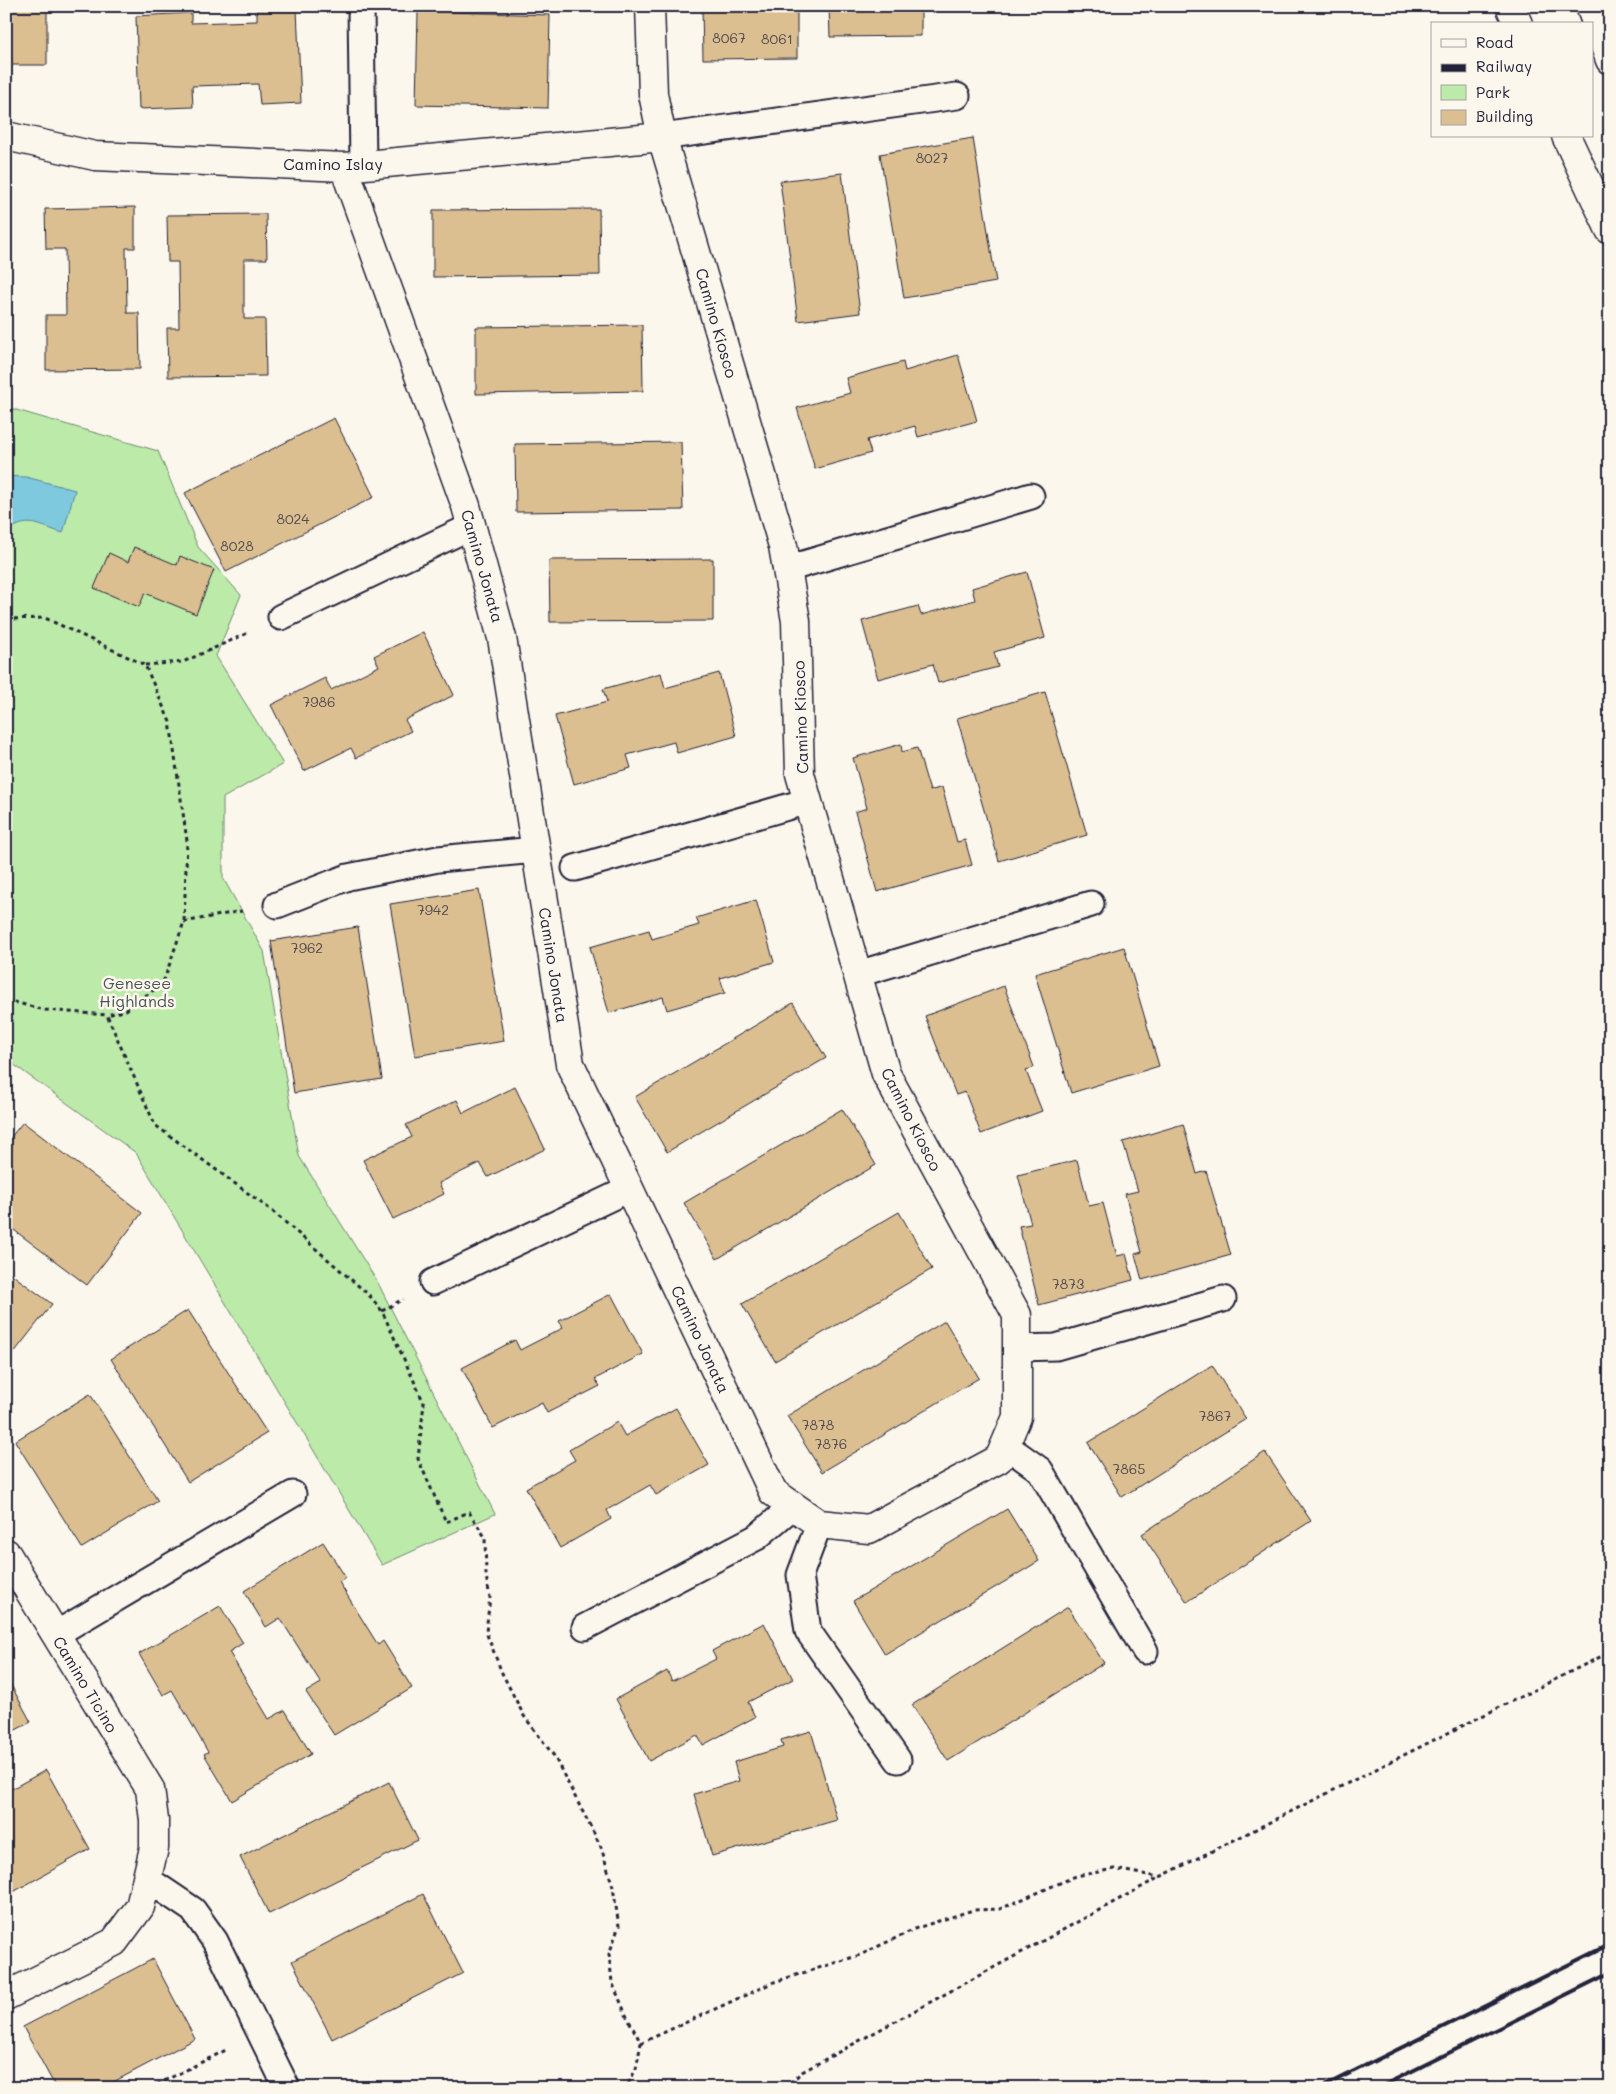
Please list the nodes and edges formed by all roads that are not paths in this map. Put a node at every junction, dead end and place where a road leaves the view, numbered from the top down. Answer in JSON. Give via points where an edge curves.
{"nodes":[{"id":1,"x":361,"y":6,"type":"edge"},
{"id":2,"x":650,"y":6,"type":"edge"},
{"id":3,"x":1510,"y":6,"type":"edge"},
{"id":4,"x":1590,"y":6,"type":"edge"},
{"id":5,"x":1517,"y":22,"type":"edge"},
{"id":6,"x":1610,"y":60,"type":"edge"},
{"id":7,"x":957,"y":96,"type":"dead end"},
{"id":8,"x":6,"y":136,"type":"edge"},
{"id":9,"x":662,"y":137,"type":"junction"},
{"id":10,"x":1567,"y":138,"type":"edge"},
{"id":11,"x":353,"y":166,"type":"junction"},
{"id":12,"x":1610,"y":230,"type":"edge"},
{"id":13,"x":1031,"y":496,"type":"dead end"},
{"id":14,"x":472,"y":526,"type":"junction"},
{"id":15,"x":787,"y":569,"type":"junction"},
{"id":16,"x":282,"y":617,"type":"road end"},
{"id":17,"x":808,"y":801,"type":"junction"},
{"id":18,"x":536,"y":850,"type":"junction"},
{"id":19,"x":575,"y":868,"type":"dead end"},
{"id":20,"x":1091,"y":904,"type":"dead end"},
{"id":21,"x":277,"y":905,"type":"road end"},
{"id":22,"x":858,"y":974,"type":"junction"},
{"id":23,"x":629,"y":1188,"type":"junction"},
{"id":24,"x":432,"y":1282,"type":"dead end"},
{"id":25,"x":1223,"y":1300,"type":"dead end"},
{"id":26,"x":1017,"y":1348,"type":"junction"},
{"id":27,"x":1002,"y":1452,"type":"junction"},
{"id":28,"x":293,"y":1494,"type":"dead end"},
{"id":29,"x":793,"y":1506,"type":"junction"},
{"id":30,"x":819,"y":1524,"type":"junction"},
{"id":31,"x":6,"y":1553,"type":"edge"},
{"id":32,"x":585,"y":1626,"type":"dead end"},
{"id":33,"x":56,"y":1634,"type":"junction"},
{"id":34,"x":1145,"y":1651,"type":"dead end"},
{"id":35,"x":898,"y":1760,"type":"dead end"},
{"id":36,"x":147,"y":1879,"type":"junction"},
{"id":37,"x":6,"y":1996,"type":"edge"},
{"id":38,"x":287,"y":2088,"type":"edge"}],
"edges":[{"from":1,"to":11,"type":"lane"},
{"from":2,"to":9,"type":"street","name":"Camino Kiosco","via":[[654,94]]},
{"from":3,"to":5,"type":"street"},
{"from":4,"to":6,"type":"street"},
{"from":7,"to":9,"type":"lane"},
{"from":8,"to":11,"type":"street","name":"Camino Islay","via":[[95,156]]},
{"from":9,"to":11,"type":"street","name":"Camino Islay"},
{"from":9,"to":15,"type":"street","name":"Camino Kiosco"},
{"from":10,"to":12,"type":"street"},
{"from":11,"to":14,"type":"street","name":"Camino Jonata"},
{"from":13,"to":15,"type":"lane"},
{"from":14,"to":16,"type":"lane"},
{"from":14,"to":18,"type":"street","name":"Camino Jonata","via":[[502,638]]},
{"from":15,"to":17,"type":"street","name":"Camino Kiosco","via":[[796,621],[800,774]]},
{"from":17,"to":19,"type":"lane"},
{"from":17,"to":22,"type":"street","name":"Camino Kiosco"},
{"from":18,"to":21,"type":"lane","via":[[438,859],[348,877]]},
{"from":18,"to":23,"type":"street","name":"Camino Jonata","via":[[570,1064]]},
{"from":20,"to":22,"type":"lane"},
{"from":22,"to":26,"type":"street","name":"Camino Kiosco","via":[[886,1074],[1017,1315]]},
{"from":23,"to":24,"type":"lane"},
{"from":23,"to":29,"type":"street","name":"Camino Jonata","via":[[773,1492]]},
{"from":25,"to":26,"type":"lane","via":[[1056,1347]]},
{"from":26,"to":27,"type":"street","name":"Camino Kiosco","via":[[1017,1417]]},
{"from":27,"to":30,"type":"street","name":"Camino Jonata","via":[[868,1529]]},
{"from":27,"to":34,"type":"lane","via":[[1040,1470]]},
{"from":28,"to":33,"type":"lane"},
{"from":29,"to":30,"type":"street","name":"Camino Jonata"},
{"from":29,"to":32,"type":"lane","via":[[757,1537]]},
{"from":30,"to":35,"type":"lane","via":[[800,1575],[808,1631]]},
{"from":31,"to":33,"type":"street","name":"Camino Ticino"},
{"from":33,"to":36,"type":"street","name":"Camino Ticino","via":[[150,1789],[154,1848]]},
{"from":36,"to":37,"type":"street","name":"Camino Ticino","via":[[140,1907],[114,1942]]},
{"from":36,"to":38,"type":"lane","via":[[193,1910],[215,1941]]}]}
